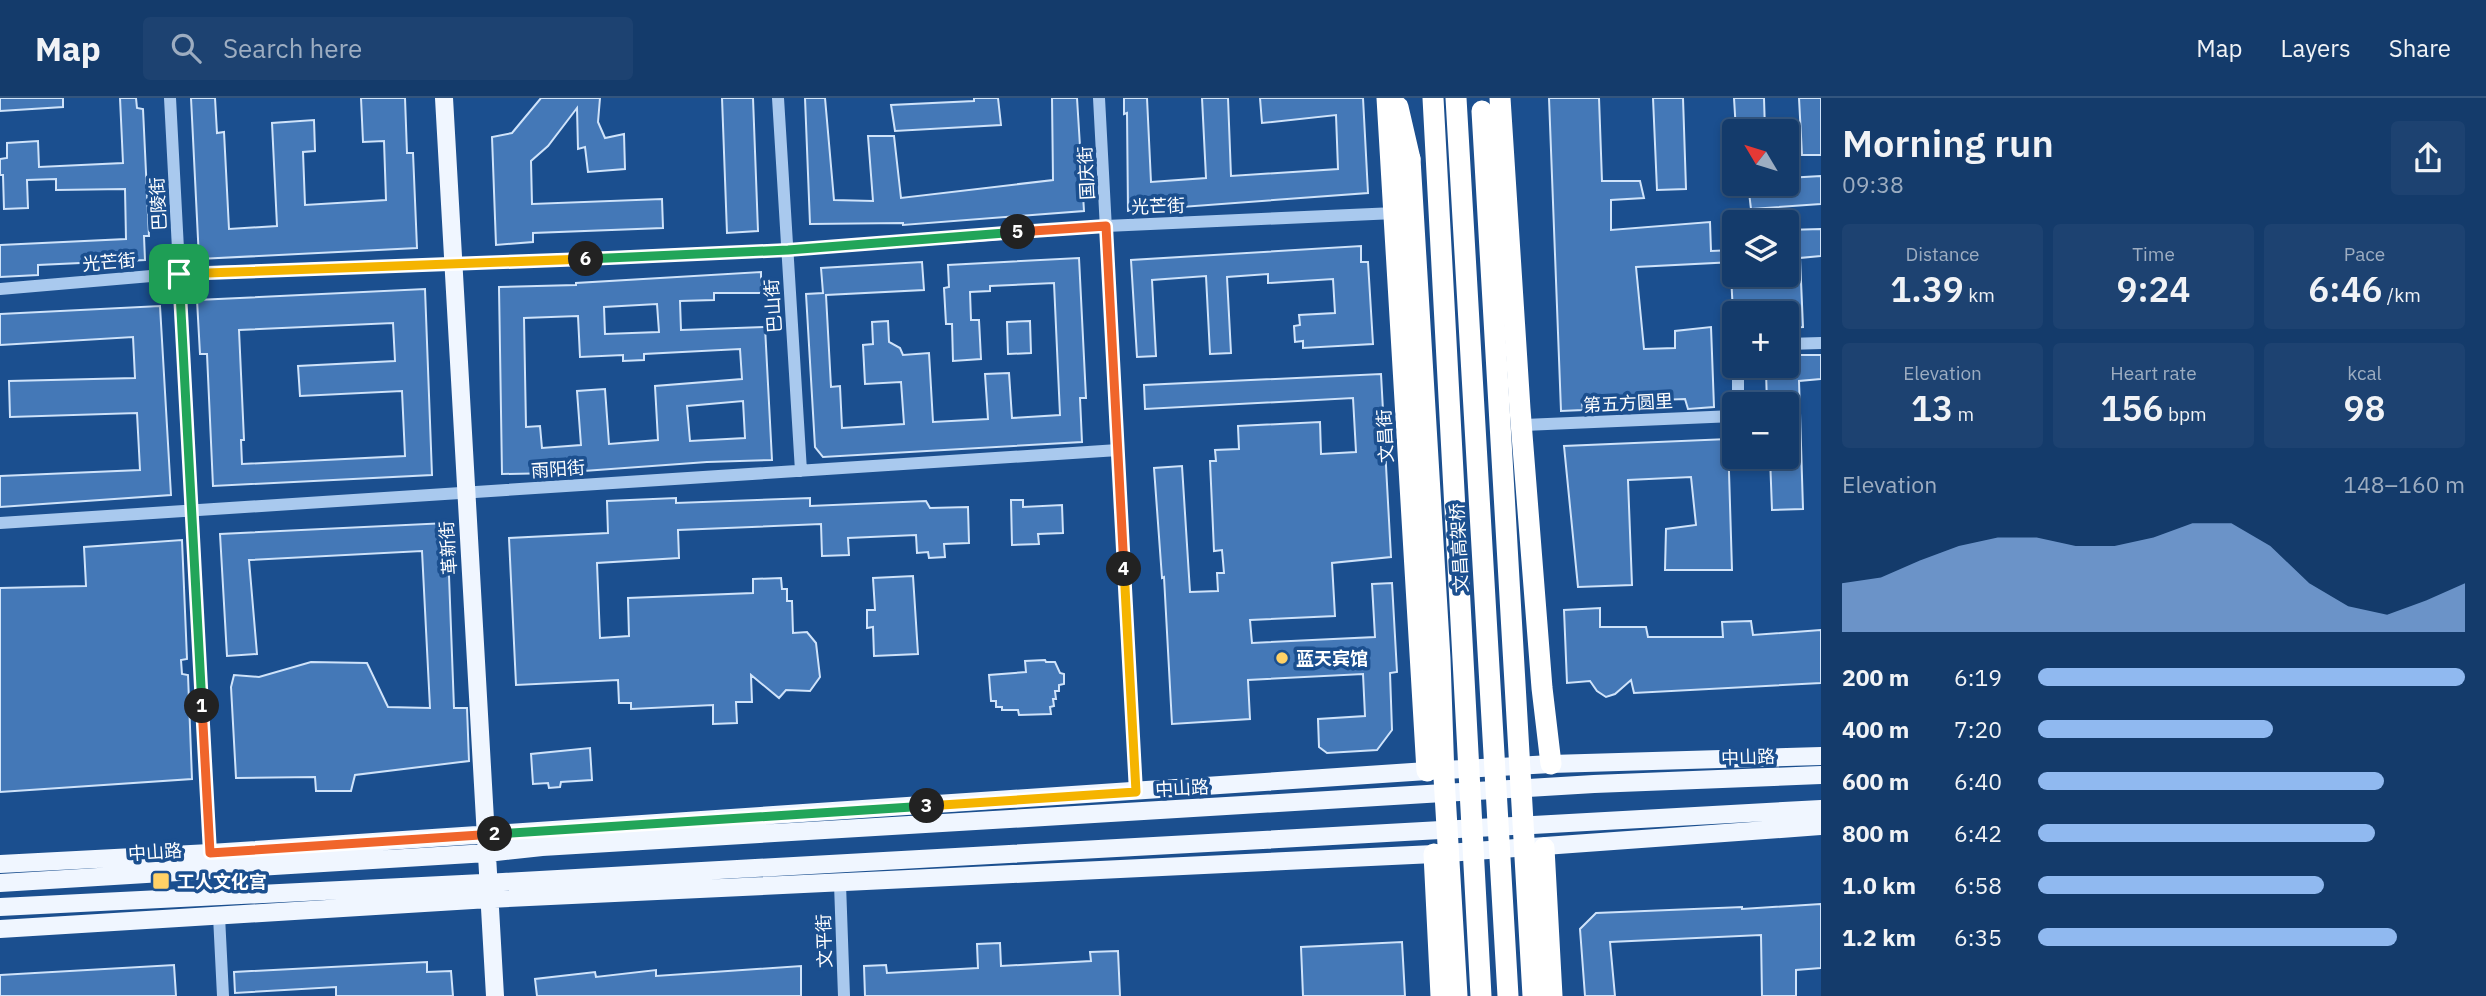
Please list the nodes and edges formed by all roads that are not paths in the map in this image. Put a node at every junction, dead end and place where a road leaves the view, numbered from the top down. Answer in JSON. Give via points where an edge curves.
{"nodes":[{"id":1,"x":170,"y":98,"type":"edge"},
{"id":2,"x":444,"y":98,"type":"edge"},
{"id":3,"x":778,"y":98,"type":"edge"},
{"id":4,"x":1099,"y":98,"type":"edge"},
{"id":5,"x":1387,"y":98,"type":"edge"},
{"id":6,"x":1396,"y":98,"type":"edge"},
{"id":7,"x":1433,"y":98,"type":"edge"},
{"id":8,"x":1456,"y":98,"type":"edge"},
{"id":9,"x":1500,"y":98,"type":"edge"},
{"id":10,"x":1482,"y":104,"type":"edge"},
{"id":11,"x":1395,"y":214,"type":"junction"},
{"id":12,"x":1106,"y":226,"type":"junction"},
{"id":13,"x":788,"y":250,"type":"junction"},
{"id":14,"x":453,"y":264,"type":"junction"},
{"id":15,"x":179,"y":274,"type":"junction"},
{"id":16,"x":0,"y":289,"type":"edge"},
{"id":17,"x":1821,"y":343,"type":"edge"},
{"id":18,"x":1799,"y":344,"type":"edge"},
{"id":19,"x":1722,"y":417,"type":"edge"},
{"id":20,"x":1522,"y":425,"type":"junction"},
{"id":21,"x":1118,"y":450,"type":"junction"},
{"id":22,"x":801,"y":471,"type":"junction"},
{"id":23,"x":466,"y":493,"type":"junction"},
{"id":24,"x":192,"y":510,"type":"junction"},
{"id":25,"x":0,"y":523,"type":"edge"},
{"id":26,"x":1465,"y":701,"type":"junction"},
{"id":27,"x":1821,"y":757,"type":"edge"},
{"id":28,"x":1551,"y":764,"type":"junction"},
{"id":29,"x":1436,"y":774,"type":"junction"},
{"id":30,"x":1821,"y":775,"type":"edge"},
{"id":31,"x":1136,"y":792,"type":"junction"},
{"id":32,"x":1821,"y":809,"type":"edge"},
{"id":33,"x":1821,"y":826,"type":"edge"},
{"id":34,"x":487,"y":834,"type":"junction"},
{"id":35,"x":1524,"y":836,"type":"junction"},
{"id":36,"x":1544,"y":848,"type":"junction"},
{"id":37,"x":210,"y":853,"type":"junction"},
{"id":38,"x":487,"y":853,"type":"junction"},
{"id":39,"x":1434,"y":854,"type":"junction"},
{"id":40,"x":0,"y":864,"type":"edge"},
{"id":41,"x":0,"y":883,"type":"edge"},
{"id":42,"x":840,"y":884,"type":"junction"},
{"id":43,"x":489,"y":891,"type":"junction"},
{"id":44,"x":0,"y":907,"type":"edge"},
{"id":45,"x":219,"y":916,"type":"junction"},
{"id":46,"x":1504,"y":926,"type":"junction"},
{"id":47,"x":0,"y":929,"type":"edge"},
{"id":48,"x":223,"y":996,"type":"edge"},
{"id":49,"x":495,"y":996,"type":"edge"},
{"id":50,"x":844,"y":996,"type":"edge"},
{"id":51,"x":1441,"y":996,"type":"edge"},
{"id":52,"x":1457,"y":996,"type":"edge"},
{"id":53,"x":1481,"y":996,"type":"edge"},
{"id":54,"x":1508,"y":996,"type":"edge"},
{"id":55,"x":1533,"y":996,"type":"edge"},
{"id":56,"x":1552,"y":996,"type":"edge"}],
"edges":[{"from":1,"to":15,"type":"street","name":"巴陵街"},
{"from":2,"to":14,"type":"main road","name":"革新街"},
{"from":3,"to":13,"type":"street","name":"巴山街"},
{"from":4,"to":12,"type":"street","name":"国庆街"},
{"from":5,"to":11,"type":"highway","name":"文昌街"},
{"from":6,"to":29,"type":"highway","bridge":true,"via":[[1410,159],[1440,659]]},
{"from":7,"to":26,"type":"highway","name":"文昌高架桥","bridge":true},
{"from":8,"to":46,"type":"highway","name":"文昌高架桥","bridge":true},
{"from":9,"to":20,"type":"highway"},
{"from":10,"to":35,"type":"highway","bridge":true},
{"from":11,"to":12,"type":"street","name":"光芒街"},
{"from":11,"to":29,"type":"highway","name":"文昌街"},
{"from":12,"to":13,"type":"street","name":"光芒街"},
{"from":12,"to":21,"type":"street","name":"国庆街"},
{"from":13,"to":14,"type":"street","name":"光芒街"},
{"from":13,"to":22,"type":"street","name":"巴山街"},
{"from":14,"to":15,"type":"street","name":"光芒街"},
{"from":14,"to":23,"type":"main road","name":"革新街"},
{"from":15,"to":16,"type":"street","name":"光芒街"},
{"from":15,"to":24,"type":"street","name":"巴陵街"},
{"from":17,"to":18,"type":"street"},
{"from":19,"to":20,"type":"street","name":"第五方圆里"},
{"from":20,"to":28,"type":"highway"},
{"from":21,"to":22,"type":"street","name":"雨阳街"},
{"from":21,"to":31,"type":"street","name":"国庆街"},
{"from":22,"to":23,"type":"street","name":"雨阳街"},
{"from":23,"to":24,"type":"street","name":"雨阳街"},
{"from":23,"to":34,"type":"main road","name":"革新街"},
{"from":24,"to":25,"type":"street","name":"雨阳街"},
{"from":24,"to":37,"type":"street","name":"巴陵街"},
{"from":26,"to":29,"type":"highway","bridge":true},
{"from":26,"to":53,"type":"highway","name":"文昌高架桥","bridge":true},
{"from":27,"to":28,"type":"main road"},
{"from":28,"to":29,"type":"main road"},
{"from":29,"to":31,"type":"main road"},
{"from":29,"to":52,"type":"highway","bridge":true},
{"from":30,"to":38,"type":"main road","name":"中山路","via":[[1581,785]]},
{"from":31,"to":34,"type":"main road"},
{"from":32,"to":43,"type":"main road"},
{"from":33,"to":36,"type":"main road"},
{"from":34,"to":37,"type":"main road"},
{"from":34,"to":38,"type":"main road","name":"革新街"},
{"from":35,"to":46,"type":"highway","bridge":true},
{"from":35,"to":55,"type":"highway","bridge":true},
{"from":36,"to":39,"type":"main road"},
{"from":36,"to":56,"type":"highway"},
{"from":37,"to":40,"type":"main road"},
{"from":38,"to":41,"type":"main road","name":"中山路"},
{"from":38,"to":43,"type":"main road","name":"革新街"},
{"from":39,"to":42,"type":"main road"},
{"from":39,"to":51,"type":"highway"},
{"from":42,"to":43,"type":"main road"},
{"from":42,"to":50,"type":"street","name":"文平街"},
{"from":43,"to":44,"type":"main road"},
{"from":43,"to":45,"type":"main road"},
{"from":43,"to":49,"type":"main road","name":"革新街"},
{"from":45,"to":47,"type":"main road"},
{"from":45,"to":48,"type":"street"},
{"from":46,"to":54,"type":"highway","name":"文昌高架桥","bridge":true}]}
